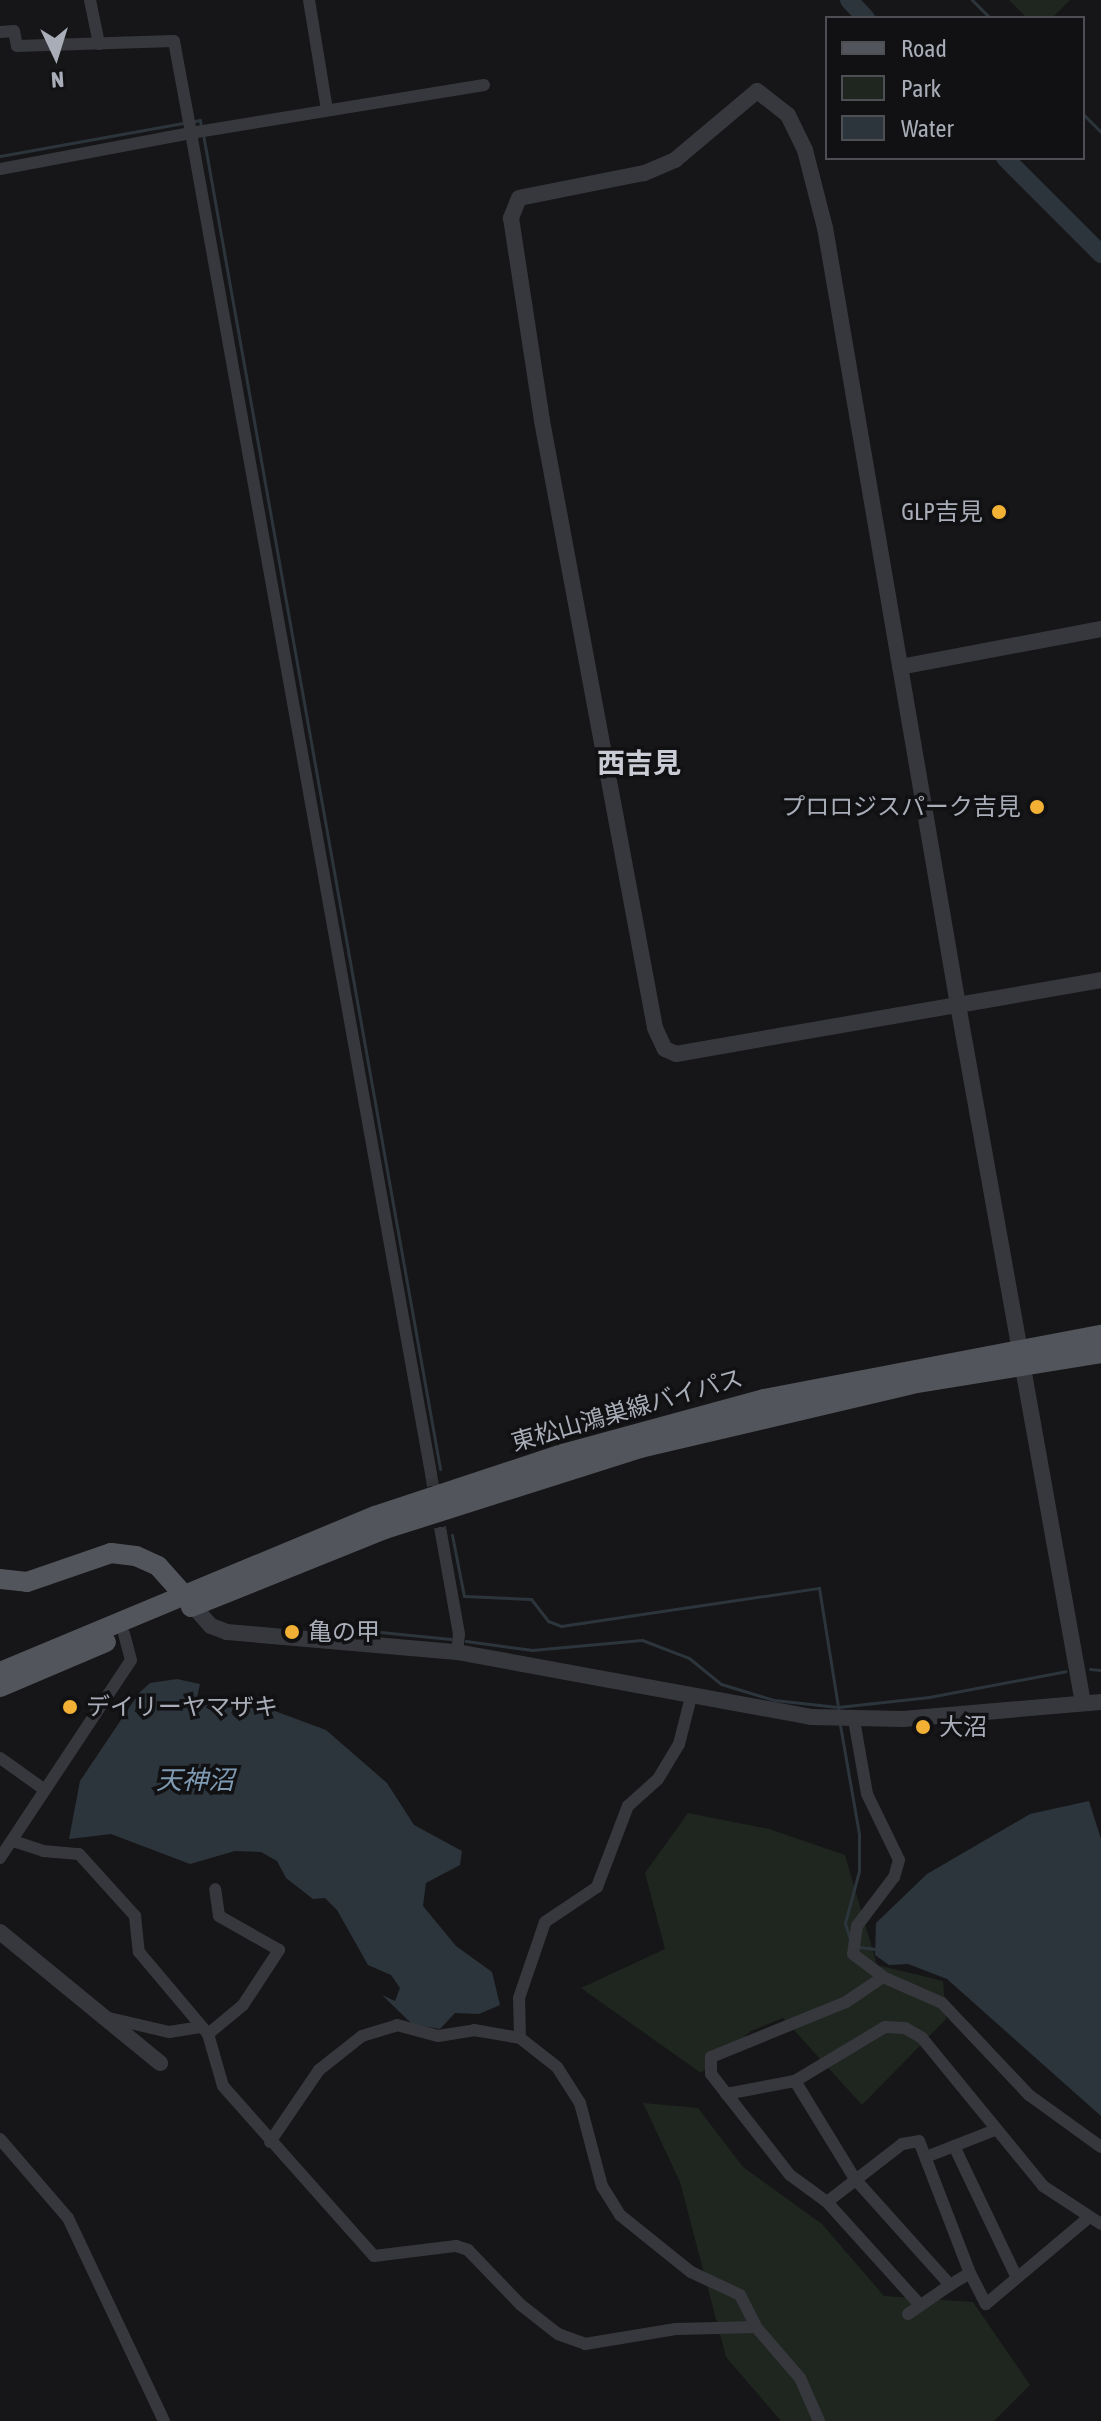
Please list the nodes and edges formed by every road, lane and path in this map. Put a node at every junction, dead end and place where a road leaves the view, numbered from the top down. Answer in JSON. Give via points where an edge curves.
{"nodes":[{"id":1,"x":90,"y":0,"type":"edge"},
{"id":2,"x":309,"y":0,"type":"edge"},
{"id":3,"x":0,"y":32,"type":"edge"},
{"id":4,"x":99,"y":44,"type":"junction"},
{"id":5,"x":484,"y":85,"type":"dead end"},
{"id":6,"x":327,"y":110,"type":"junction"},
{"id":7,"x":190,"y":131,"type":"junction"},
{"id":8,"x":0,"y":169,"type":"edge"},
{"id":9,"x":1101,"y":629,"type":"edge"},
{"id":10,"x":900,"y":667,"type":"junction"},
{"id":11,"x":1101,"y":980,"type":"edge"},
{"id":12,"x":958,"y":1005,"type":"junction"},
{"id":13,"x":1101,"y":1335,"type":"edge"},
{"id":14,"x":1101,"y":1353,"type":"edge"},
{"id":15,"x":1022,"y":1357,"type":"junction"},
{"id":16,"x":431,"y":1474,"type":"tunnel mouth"},
{"id":17,"x":441,"y":1533,"type":"tunnel mouth"},
{"id":18,"x":0,"y":1579,"type":"edge"},
{"id":19,"x":189,"y":1600,"type":"junction"},
{"id":20,"x":124,"y":1634,"type":"junction"},
{"id":21,"x":457,"y":1652,"type":"junction"},
{"id":22,"x":0,"y":1672,"type":"edge"},
{"id":23,"x":0,"y":1687,"type":"edge"},
{"id":24,"x":691,"y":1697,"type":"junction"},
{"id":25,"x":1101,"y":1702,"type":"edge"},
{"id":26,"x":1083,"y":1703,"type":"junction"},
{"id":27,"x":854,"y":1720,"type":"junction"},
{"id":28,"x":0,"y":1758,"type":"edge"},
{"id":29,"x":45,"y":1790,"type":"junction"},
{"id":30,"x":13,"y":1841,"type":"junction"},
{"id":31,"x":0,"y":1858,"type":"edge"},
{"id":32,"x":215,"y":1889,"type":"dead end"},
{"id":33,"x":0,"y":1932,"type":"edge"},
{"id":34,"x":883,"y":1977,"type":"junction"},
{"id":35,"x":102,"y":2017,"type":"junction"},
{"id":36,"x":205,"y":2031,"type":"junction"},
{"id":37,"x":520,"y":2038,"type":"junction"},
{"id":38,"x":160,"y":2063,"type":"dead end"},
{"id":39,"x":795,"y":2081,"type":"junction"},
{"id":40,"x":726,"y":2094,"type":"junction"},
{"id":41,"x":995,"y":2130,"type":"junction"},
{"id":42,"x":0,"y":2139,"type":"edge"},
{"id":43,"x":270,"y":2142,"type":"junction"},
{"id":44,"x":954,"y":2146,"type":"junction"},
{"id":45,"x":1101,"y":2147,"type":"edge"},
{"id":46,"x":926,"y":2157,"type":"junction"},
{"id":47,"x":855,"y":2179,"type":"junction"},
{"id":48,"x":827,"y":2202,"type":"junction"},
{"id":49,"x":1088,"y":2218,"type":"junction"},
{"id":50,"x":1101,"y":2224,"type":"edge"},
{"id":51,"x":970,"y":2273,"type":"junction"},
{"id":52,"x":1016,"y":2276,"type":"junction"},
{"id":53,"x":950,"y":2285,"type":"junction"},
{"id":54,"x":920,"y":2305,"type":"junction"},
{"id":55,"x":908,"y":2314,"type":"dead end"},
{"id":56,"x":756,"y":2327,"type":"junction"},
{"id":57,"x":164,"y":2421,"type":"edge"},
{"id":58,"x":819,"y":2421,"type":"edge"}],
"edges":[{"from":1,"to":4,"type":"street"},
{"from":2,"to":6,"type":"street"},
{"from":3,"to":4,"type":"street","via":[[14,31],[17,46]]},
{"from":4,"to":7,"type":"street","via":[[174,41]]},
{"from":5,"to":6,"type":"street"},
{"from":6,"to":7,"type":"street"},
{"from":7,"to":8,"type":"street"},
{"from":7,"to":16,"type":"street"},
{"from":9,"to":10,"type":"street"},
{"from":10,"to":12,"type":"street"},
{"from":10,"to":12,"type":"street","via":[[825,228],[805,150],[788,115],[757,91],[675,160],[644,173],[519,198],[511,218],[542,421],[659,1039],[676,1054]]},
{"from":11,"to":12,"type":"street"},
{"from":12,"to":15,"type":"street"},
{"from":13,"to":15,"type":"main road","name":"東松山鴻巣線バイパス"},
{"from":14,"to":15,"type":"main road","name":"東松山鴻巣線バイパス"},
{"from":15,"to":19,"type":"main road","name":"東松山鴻巣線バイパス","via":[[764,1399],[578,1449],[375,1516]]},
{"from":15,"to":26,"type":"street"},
{"from":17,"to":21,"type":"street","via":[[459,1634]]},
{"from":18,"to":19,"type":"main road","via":[[27,1582],[111,1553],[158,1566]]},
{"from":19,"to":20,"type":"main road"},
{"from":19,"to":21,"type":"street","via":[[211,1626],[227,1632]]},
{"from":19,"to":22,"type":"main road"},
{"from":20,"to":23,"type":"main road"},
{"from":20,"to":29,"type":"street","via":[[131,1660]]},
{"from":21,"to":24,"type":"street"},
{"from":24,"to":27,"type":"street"},
{"from":24,"to":37,"type":"street","via":[[679,1744],[658,1779],[628,1806],[597,1887],[545,1922],[519,1998]]},
{"from":25,"to":26,"type":"street"},
{"from":26,"to":27,"type":"street"},
{"from":27,"to":34,"type":"street","via":[[867,1794],[899,1860],[894,1877],[852,1937],[853,1954]]},
{"from":28,"to":29,"type":"street"},
{"from":29,"to":30,"type":"street"},
{"from":30,"to":31,"type":"street"},
{"from":30,"to":36,"type":"street","via":[[43,1851],[79,1854],[135,1916],[139,1952]]},
{"from":32,"to":36,"type":"street","via":[[219,1916],[279,1950],[243,2005]]},
{"from":33,"to":35,"type":"street"},
{"from":34,"to":40,"type":"street","via":[[846,2002],[711,2057],[711,2074]]},
{"from":34,"to":45,"type":"street","via":[[942,2003],[1029,2095]]},
{"from":35,"to":36,"type":"street","via":[[169,2032]]},
{"from":35,"to":38,"type":"street"},
{"from":36,"to":43,"type":"street","via":[[223,2086]]},
{"from":37,"to":43,"type":"street","via":[[474,2030],[438,2036],[397,2025],[362,2036],[319,2070]]},
{"from":37,"to":56,"type":"street","via":[[557,2067],[580,2103],[602,2186],[620,2215],[691,2272],[740,2295]]},
{"from":39,"to":40,"type":"street"},
{"from":39,"to":41,"type":"street","via":[[885,2027],[905,2028],[922,2038]]},
{"from":39,"to":47,"type":"street"},
{"from":40,"to":48,"type":"street","via":[[790,2175]]},
{"from":41,"to":44,"type":"street"},
{"from":41,"to":49,"type":"street","via":[[1043,2186]]},
{"from":42,"to":57,"type":"street","via":[[68,2218]]},
{"from":43,"to":56,"type":"street","via":[[374,2256],[456,2246],[468,2250],[521,2305],[565,2338],[585,2344],[676,2329]]},
{"from":44,"to":46,"type":"street"},
{"from":44,"to":52,"type":"street"},
{"from":46,"to":47,"type":"street","via":[[919,2141],[902,2144]]},
{"from":46,"to":51,"type":"street"},
{"from":47,"to":48,"type":"street"},
{"from":47,"to":53,"type":"street"},
{"from":48,"to":54,"type":"street"},
{"from":49,"to":50,"type":"street"},
{"from":49,"to":52,"type":"street"},
{"from":51,"to":52,"type":"street","via":[[986,2304],[1017,2283]]},
{"from":51,"to":53,"type":"street"},
{"from":53,"to":54,"type":"street"},
{"from":54,"to":55,"type":"street"},
{"from":56,"to":58,"type":"street","via":[[800,2378]]}]}
